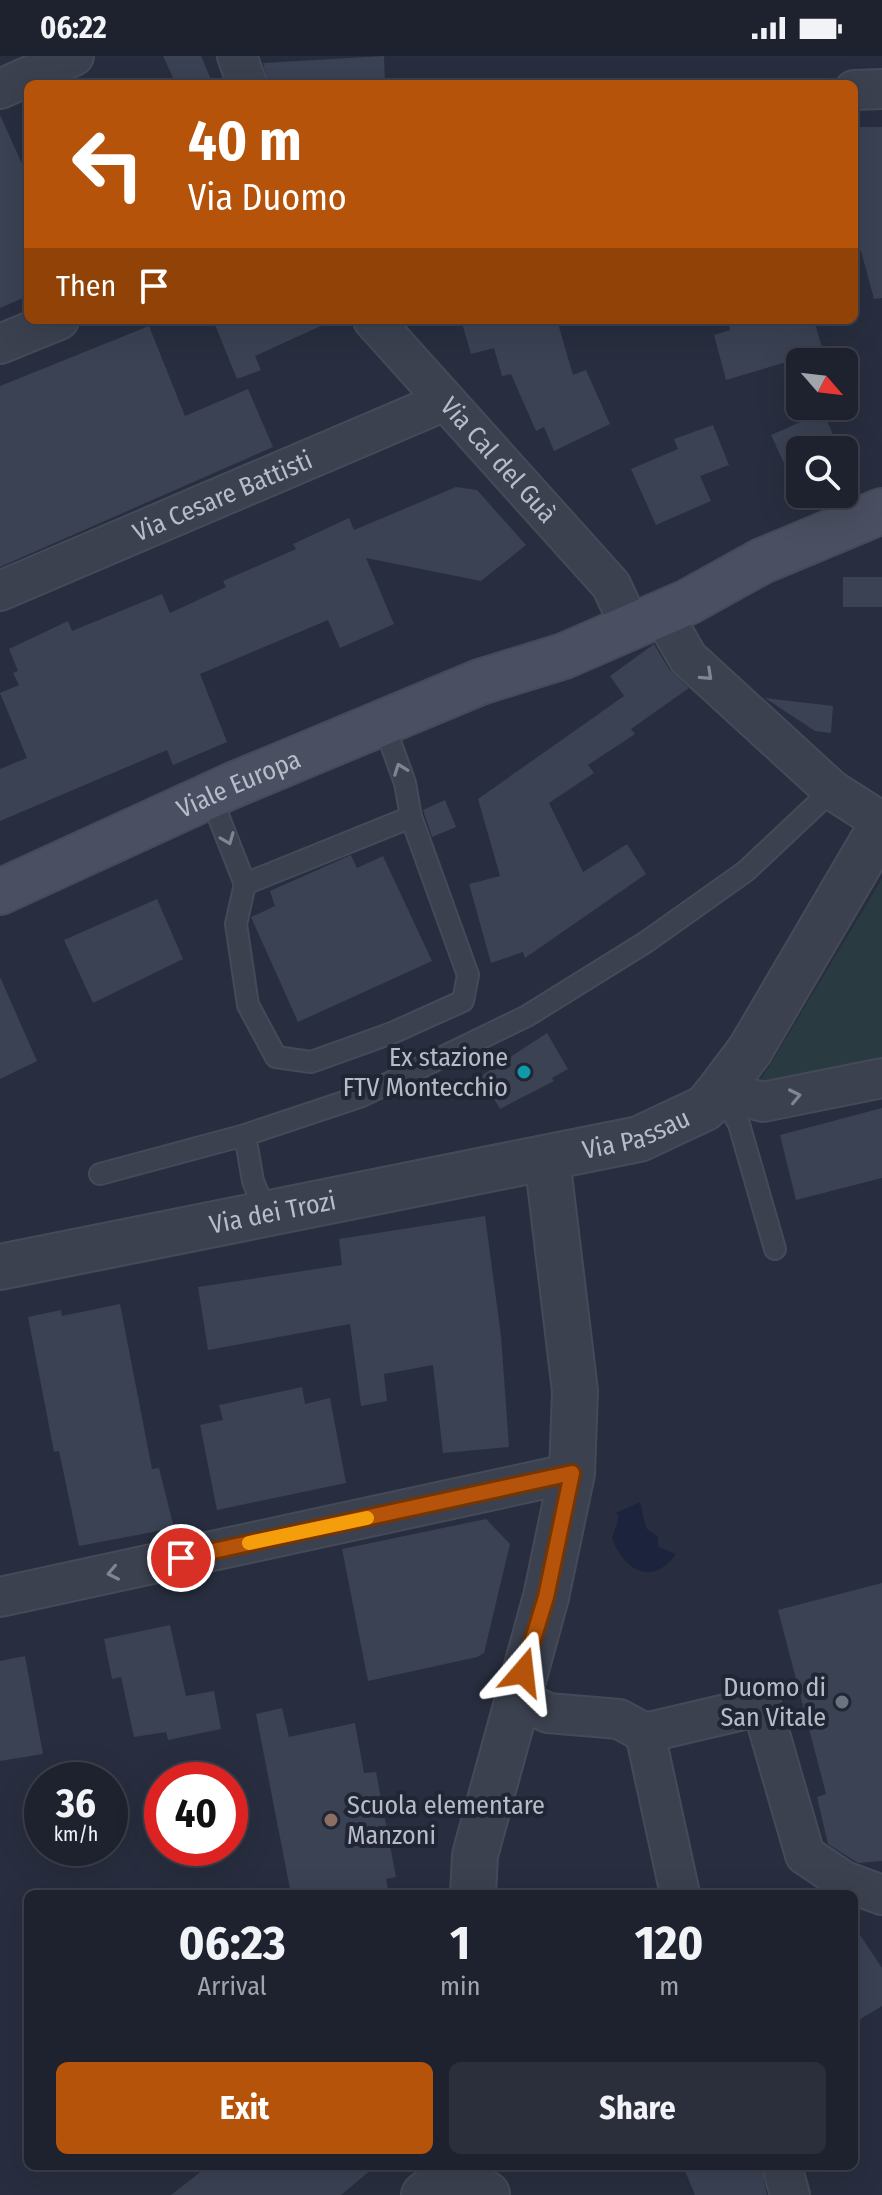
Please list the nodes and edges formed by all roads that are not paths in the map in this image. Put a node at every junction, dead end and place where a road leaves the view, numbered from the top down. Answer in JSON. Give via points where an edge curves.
{"nodes":[{"id":1,"x":74,"y":56,"type":"edge"},
{"id":2,"x":237,"y":56,"type":"edge"},
{"id":3,"x":246,"y":80,"type":"edge"},
{"id":4,"x":0,"y":89,"type":"edge"},
{"id":5,"x":882,"y":89,"type":"edge"},
{"id":6,"x":858,"y":90,"type":"edge"},
{"id":7,"x":49,"y":324,"type":"edge"},
{"id":8,"x":377,"y":324,"type":"edge"},
{"id":9,"x":0,"y":344,"type":"edge"},
{"id":10,"x":445,"y":401,"type":"junction"},
{"id":11,"x":882,"y":511,"type":"edge"},
{"id":12,"x":762,"y":561,"type":"junction"},
{"id":13,"x":0,"y":591,"type":"edge"},
{"id":14,"x":620,"y":604,"type":"junction"},
{"id":15,"x":662,"y":613,"type":"junction"},
{"id":16,"x":480,"y":682,"type":"junction"},
{"id":17,"x":383,"y":722,"type":"junction"},
{"id":18,"x":832,"y":790,"type":"junction"},
{"id":19,"x":210,"y":795,"type":"junction"},
{"id":20,"x":411,"y":817,"type":"junction"},
{"id":21,"x":882,"y":823,"type":"edge"},
{"id":22,"x":245,"y":884,"type":"junction"},
{"id":23,"x":0,"y":892,"type":"edge"},
{"id":24,"x":882,"y":1078,"type":"edge"},
{"id":25,"x":720,"y":1090,"type":"junction"},
{"id":26,"x":245,"y":1135,"type":"junction"},
{"id":27,"x":547,"y":1158,"type":"junction"},
{"id":28,"x":100,"y":1174,"type":"dead end"},
{"id":29,"x":266,"y":1214,"type":"junction"},
{"id":30,"x":775,"y":1249,"type":"dead end"},
{"id":31,"x":0,"y":1267,"type":"edge"},
{"id":32,"x":572,"y":1473,"type":"junction"},
{"id":33,"x":0,"y":1597,"type":"edge"},
{"id":34,"x":515,"y":1697,"type":"junction"},
{"id":35,"x":645,"y":1733,"type":"junction"},
{"id":36,"x":473,"y":1890,"type":"edge"},
{"id":37,"x":679,"y":1890,"type":"edge"},
{"id":38,"x":882,"y":1895,"type":"edge"},
{"id":39,"x":783,"y":2170,"type":"edge"},
{"id":40,"x":443,"y":2177,"type":"edge"},
{"id":41,"x":487,"y":2194,"type":"edge"},
{"id":42,"x":790,"y":2195,"type":"edge"}],
"edges":[{"from":1,"to":4,"type":"street"},
{"from":2,"to":3,"type":"street"},
{"from":5,"to":6,"type":"street"},
{"from":7,"to":9,"type":"street"},
{"from":8,"to":10,"type":"street","name":"Via Cal del Guà"},
{"from":10,"to":13,"type":"street","name":"Via Cesare Battisti"},
{"from":10,"to":14,"type":"street","name":"Via Cal del Guà","via":[[611,585]]},
{"from":11,"to":12,"type":"main road","name":"Viale Europa"},
{"from":12,"to":14,"type":"main road","name":"Viale Europa","via":[[681,581]]},
{"from":12,"to":15,"type":"main road","name":"Viale Europa"},
{"from":14,"to":16,"type":"main road","name":"Viale Europa","via":[[548,638]]},
{"from":15,"to":16,"type":"main road","name":"Viale Europa","via":[[564,656]]},
{"from":15,"to":18,"type":"street","one_way":true,"via":[[688,658]]},
{"from":16,"to":17,"type":"main road","name":"Viale Europa"},
{"from":17,"to":19,"type":"main road","name":"Viale Europa"},
{"from":20,"to":17,"type":"lane","one_way":true},
{"from":18,"to":21,"type":"street"},
{"from":18,"to":26,"type":"lane","via":[[746,871],[527,1016],[362,1096]]},
{"from":19,"to":22,"type":"lane","one_way":true},
{"from":19,"to":23,"type":"main road","name":"Viale Europa"},
{"from":20,"to":22,"type":"lane"},
{"from":20,"to":22,"type":"lane","via":[[468,975],[463,1001],[392,1033],[311,1062],[276,1057],[248,1005],[236,924]]},
{"from":21,"to":25,"type":"street","name":"Via Passau","via":[[750,1050]]},
{"from":25,"to":24,"type":"street","one_way":true,"via":[[763,1102]]},
{"from":25,"to":27,"type":"street","name":"Via Passau","via":[[705,1108],[639,1139]]},
{"from":25,"to":30,"type":"lane","via":[[739,1124]]},
{"from":26,"to":28,"type":"lane"},
{"from":26,"to":29,"type":"lane","via":[[253,1181]]},
{"from":27,"to":29,"type":"street","name":"Via dei Trozi"},
{"from":27,"to":32,"type":"street","name":"Via Passau","via":[[575,1391]]},
{"from":29,"to":31,"type":"street","name":"Via dei Trozi"},
{"from":32,"to":33,"type":"street","one_way":true},
{"from":32,"to":34,"type":"street","name":"Via Passau","via":[[546,1597]]},
{"from":34,"to":35,"type":"street","via":[[548,1713],[619,1719]]},
{"from":34,"to":36,"type":"street","name":"Via Passau","via":[[475,1855]]},
{"from":35,"to":37,"type":"street"},
{"from":35,"to":38,"type":"street","via":[[756,1707],[763,1710],[805,1855],[844,1881]]},
{"from":39,"to":42,"type":"street"},
{"from":40,"to":41,"type":"street"}]}
